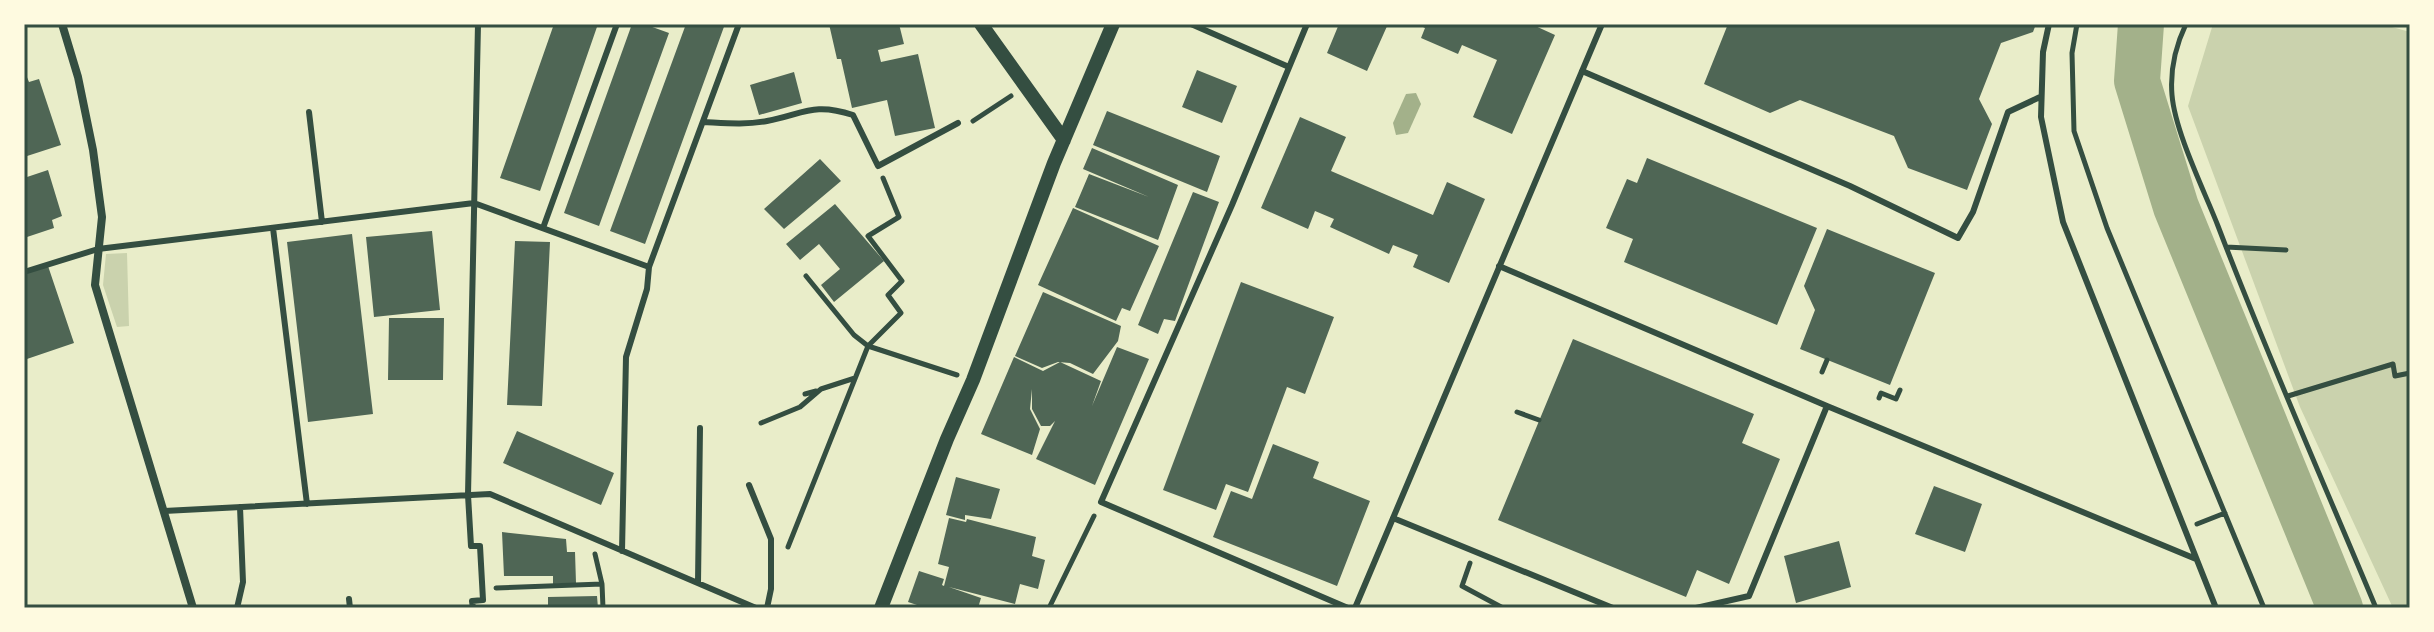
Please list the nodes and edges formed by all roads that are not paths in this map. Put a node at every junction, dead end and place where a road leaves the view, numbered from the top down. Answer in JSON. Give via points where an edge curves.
{"nodes":[{"id":1,"x":62,"y":24,"type":"edge"},
{"id":2,"x":478,"y":24,"type":"edge"},
{"id":3,"x":617,"y":24,"type":"edge"},
{"id":4,"x":739,"y":24,"type":"edge"},
{"id":5,"x":981,"y":24,"type":"edge"},
{"id":6,"x":1113,"y":24,"type":"edge"},
{"id":7,"x":1191,"y":24,"type":"edge"},
{"id":8,"x":1307,"y":24,"type":"edge"},
{"id":9,"x":1602,"y":24,"type":"edge"},
{"id":10,"x":2049,"y":24,"type":"edge"},
{"id":11,"x":1289,"y":67,"type":"junction"},
{"id":12,"x":1582,"y":71,"type":"junction"},
{"id":13,"x":2040,"y":97,"type":"junction"},
{"id":14,"x":309,"y":112,"type":"dead end"},
{"id":15,"x":703,"y":122,"type":"junction"},
{"id":16,"x":960,"y":126,"type":"road end"},
{"id":17,"x":1064,"y":140,"type":"junction"},
{"id":18,"x":474,"y":203,"type":"junction"},
{"id":19,"x":322,"y":222,"type":"junction"},
{"id":20,"x":273,"y":228,"type":"junction"},
{"id":21,"x":543,"y":228,"type":"junction"},
{"id":22,"x":98,"y":249,"type":"junction"},
{"id":23,"x":1499,"y":266,"type":"junction"},
{"id":24,"x":649,"y":267,"type":"junction"},
{"id":25,"x":24,"y":272,"type":"edge"},
{"id":26,"x":1827,"y":406,"type":"junction"},
{"id":27,"x":700,"y":428,"type":"dead end"},
{"id":28,"x":749,"y":485,"type":"dead end"},
{"id":29,"x":468,"y":495,"type":"junction"},
{"id":30,"x":307,"y":504,"type":"junction"},
{"id":31,"x":240,"y":507,"type":"junction"},
{"id":32,"x":164,"y":511,"type":"junction"},
{"id":33,"x":1393,"y":518,"type":"junction"},
{"id":34,"x":622,"y":551,"type":"junction"},
{"id":35,"x":2196,"y":559,"type":"junction"},
{"id":36,"x":698,"y":583,"type":"junction"},
{"id":37,"x":349,"y":599,"type":"dead end"},
{"id":38,"x":193,"y":608,"type":"edge"},
{"id":39,"x":237,"y":608,"type":"edge"},
{"id":40,"x":350,"y":608,"type":"edge"},
{"id":41,"x":473,"y":608,"type":"edge"},
{"id":42,"x":756,"y":608,"type":"edge"},
{"id":43,"x":767,"y":608,"type":"edge"},
{"id":44,"x":881,"y":608,"type":"edge"},
{"id":45,"x":1348,"y":608,"type":"edge"},
{"id":46,"x":1355,"y":608,"type":"edge"},
{"id":47,"x":1613,"y":608,"type":"edge"},
{"id":48,"x":1696,"y":608,"type":"edge"},
{"id":49,"x":2216,"y":608,"type":"edge"}],
"edges":[{"from":1,"to":22,"type":"street","via":[[93,150],[102,217]]},
{"from":2,"to":18,"type":"lane"},
{"from":3,"to":21,"type":"lane"},
{"from":4,"to":15,"type":"lane"},
{"from":5,"to":17,"type":"street"},
{"from":6,"to":17,"type":"street"},
{"from":7,"to":11,"type":"lane"},
{"from":8,"to":11,"type":"lane"},
{"from":9,"to":12,"type":"lane"},
{"from":10,"to":13,"type":"lane"},
{"from":11,"to":45,"type":"lane","via":[[1101,502]]},
{"from":12,"to":13,"type":"lane","via":[[1958,238],[1973,212],[2008,112]]},
{"from":12,"to":23,"type":"lane"},
{"from":13,"to":35,"type":"lane","via":[[2063,222]]},
{"from":14,"to":19,"type":"lane"},
{"from":15,"to":16,"type":"lane","via":[[742,124],[832,108],[853,115],[878,166]]},
{"from":15,"to":24,"type":"lane"},
{"from":17,"to":44,"type":"street"},
{"from":18,"to":19,"type":"lane"},
{"from":18,"to":21,"type":"lane"},
{"from":18,"to":29,"type":"lane"},
{"from":19,"to":20,"type":"lane"},
{"from":20,"to":22,"type":"lane"},
{"from":20,"to":30,"type":"lane"},
{"from":21,"to":24,"type":"lane"},
{"from":22,"to":25,"type":"lane"},
{"from":22,"to":32,"type":"street","via":[[95,285]]},
{"from":23,"to":26,"type":"lane"},
{"from":23,"to":33,"type":"lane"},
{"from":24,"to":34,"type":"lane","via":[[626,357]]},
{"from":26,"to":35,"type":"lane"},
{"from":26,"to":48,"type":"lane","via":[[1749,596]]},
{"from":27,"to":36,"type":"lane"},
{"from":28,"to":43,"type":"lane","via":[[771,539]]},
{"from":29,"to":30,"type":"lane"},
{"from":29,"to":34,"type":"lane","via":[[490,494]]},
{"from":29,"to":41,"type":"lane","via":[[471,546],[480,546],[483,588],[483,600],[472,601]]},
{"from":30,"to":31,"type":"lane"},
{"from":31,"to":32,"type":"lane"},
{"from":31,"to":39,"type":"lane","via":[[243,582]]},
{"from":32,"to":38,"type":"street"},
{"from":33,"to":46,"type":"lane"},
{"from":33,"to":47,"type":"lane"},
{"from":34,"to":36,"type":"lane"},
{"from":35,"to":49,"type":"lane"},
{"from":36,"to":42,"type":"lane"},
{"from":37,"to":40,"type":"lane"}]}
